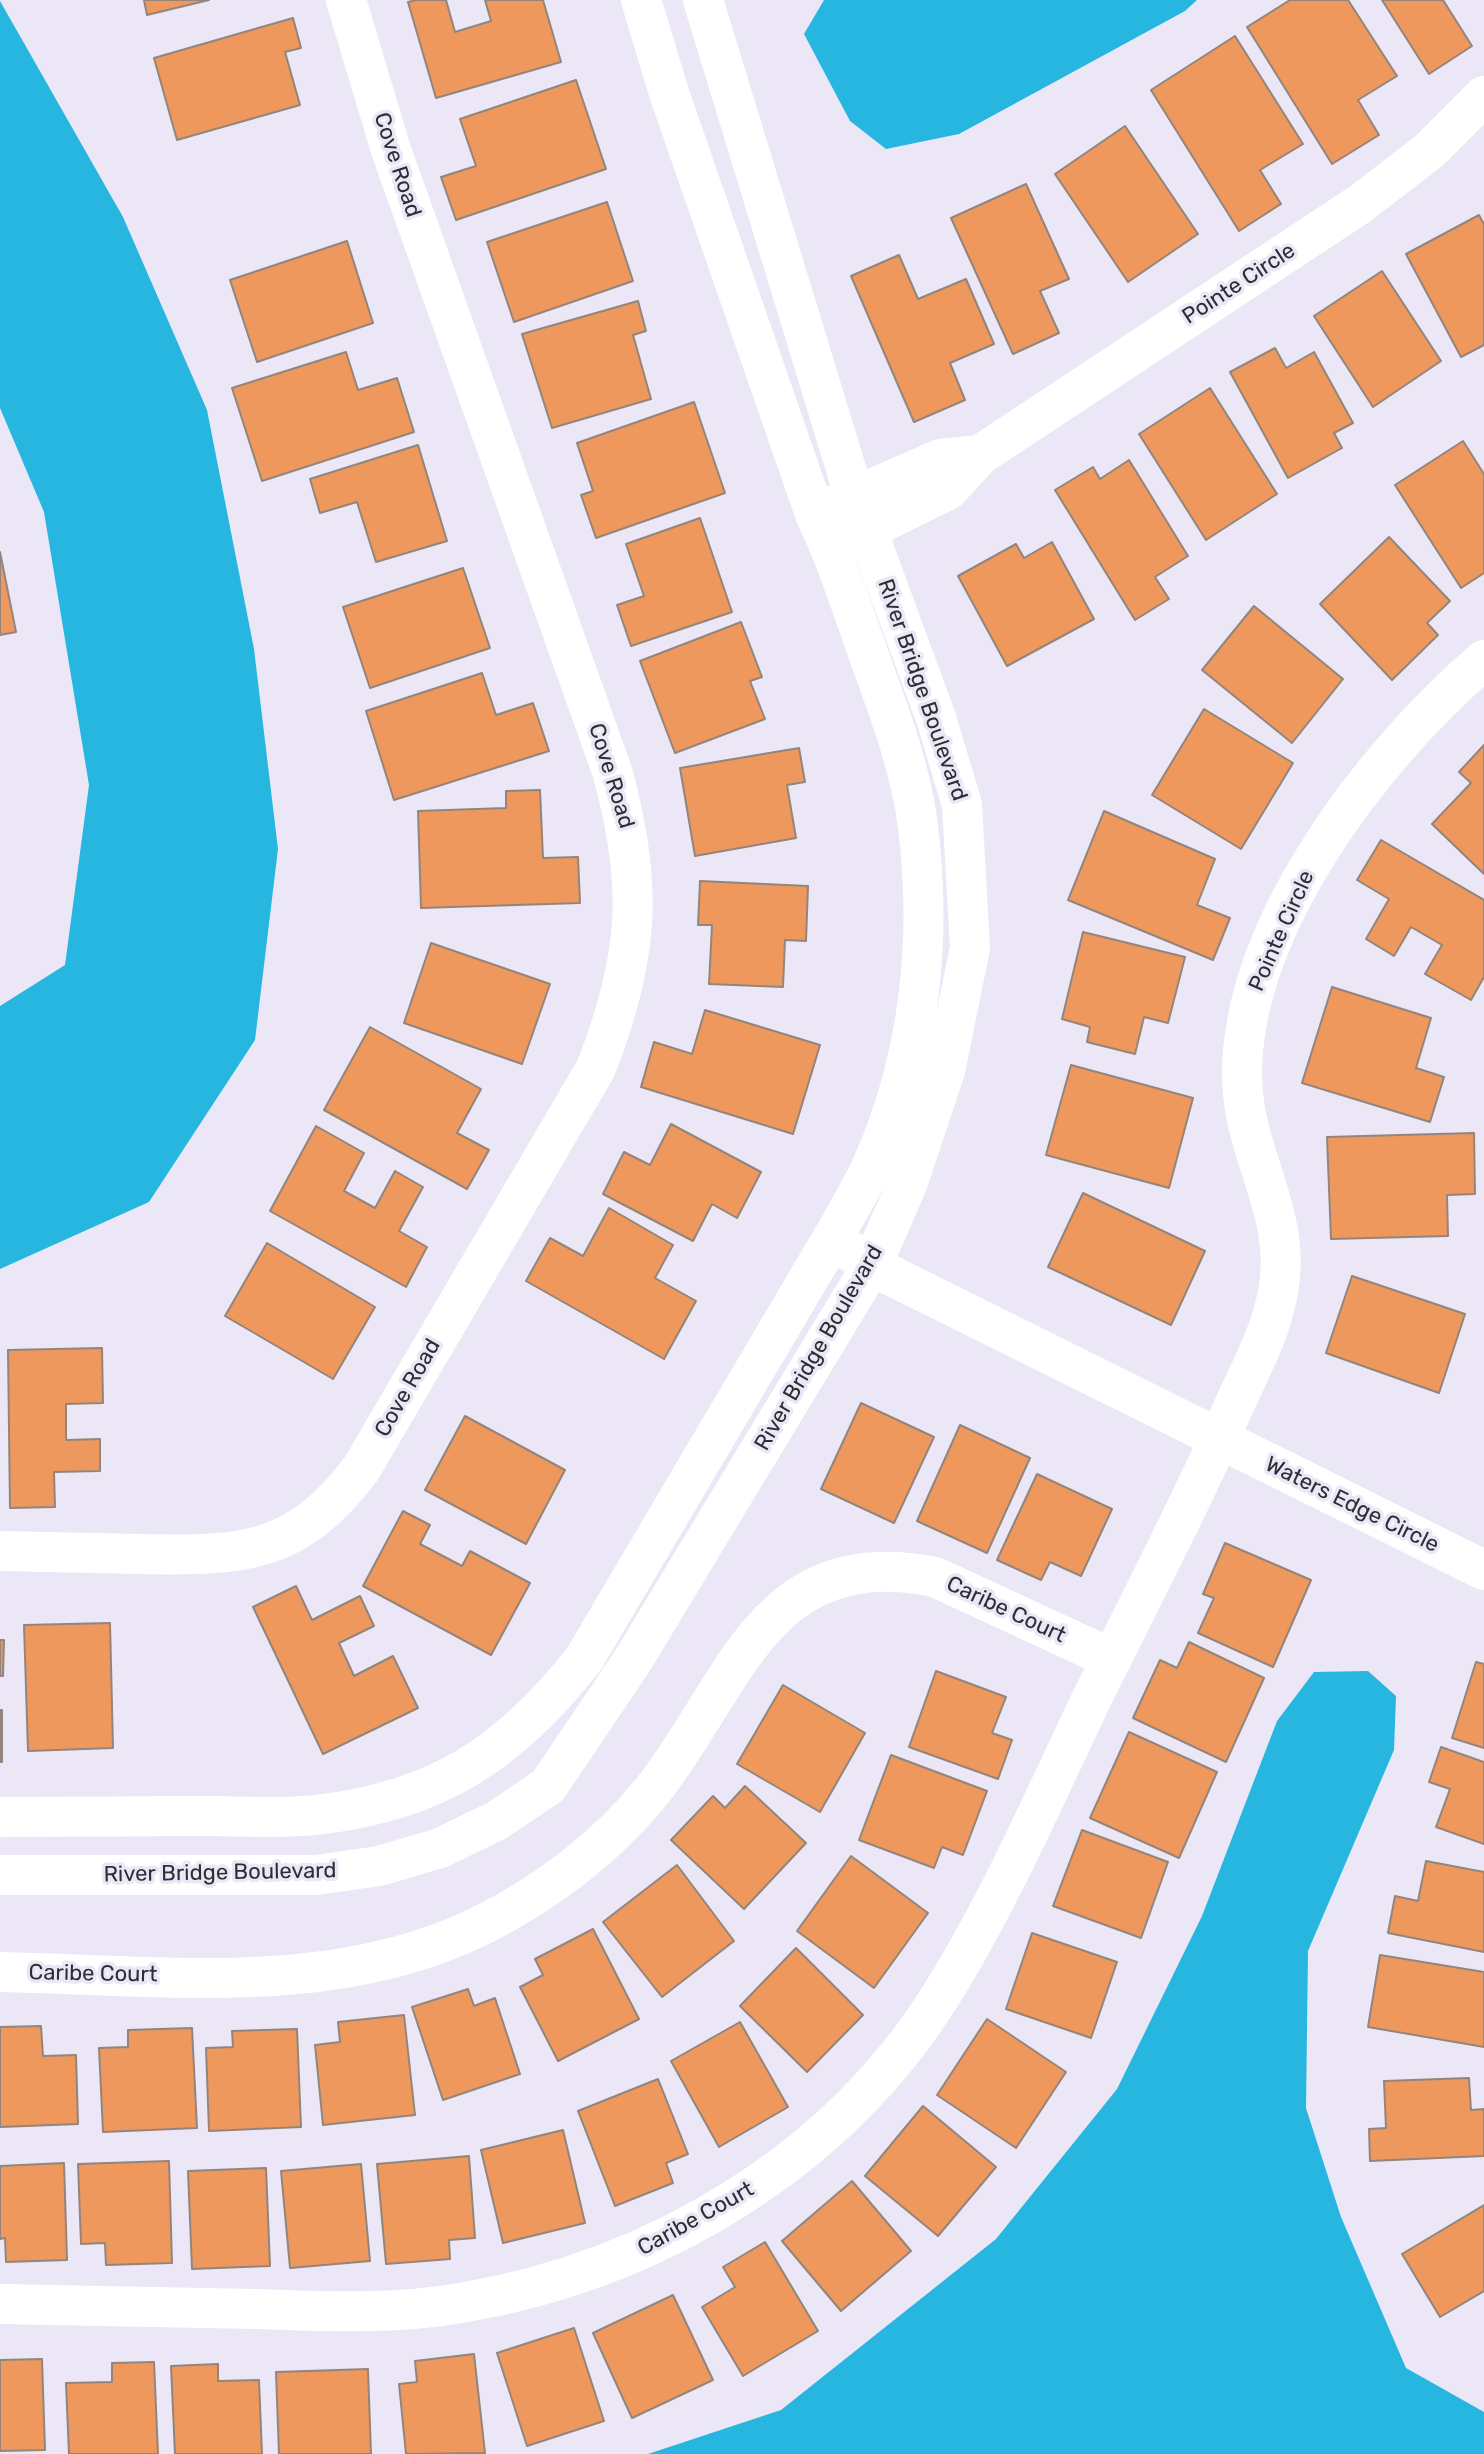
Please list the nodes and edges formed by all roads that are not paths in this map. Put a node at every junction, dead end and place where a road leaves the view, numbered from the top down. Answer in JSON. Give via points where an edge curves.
{"nodes":[{"id":1,"x":346,"y":0,"type":"edge"},
{"id":2,"x":641,"y":0,"type":"edge"},
{"id":3,"x":703,"y":0,"type":"edge"},
{"id":4,"x":1484,"y":96,"type":"edge"},
{"id":5,"x":860,"y":511,"type":"junction"},
{"id":6,"x":823,"y":532,"type":"junction"},
{"id":7,"x":1484,"y":660,"type":"edge"},
{"id":8,"x":832,"y":1239,"type":"junction"},
{"id":9,"x":872,"y":1265,"type":"junction"},
{"id":10,"x":1219,"y":1439,"type":"junction"},
{"id":11,"x":0,"y":1551,"type":"edge"},
{"id":12,"x":1484,"y":1570,"type":"edge"},
{"id":13,"x":1112,"y":1659,"type":"junction"},
{"id":14,"x":0,"y":1817,"type":"edge"},
{"id":15,"x":0,"y":1875,"type":"edge"},
{"id":16,"x":0,"y":1972,"type":"edge"},
{"id":17,"x":0,"y":2304,"type":"edge"}],
"edges":[{"from":1,"to":11,"type":"street","name":"Cove Road","via":[[391,150],[624,814],[634,890],[631,951],[618,1011],[596,1068],[361,1469],[319,1515],[293,1533],[233,1553]]},
{"from":2,"to":6,"type":"street","name":"River Bridge Boulevard"},
{"from":3,"to":5,"type":"street","name":"River Bridge Boulevard"},
{"from":4,"to":5,"type":"street","name":"Pointe Circle","via":[[1429,151],[1360,204],[980,455],[948,490]]},
{"from":5,"to":6,"type":"street","name":"Pointe Circle"},
{"from":5,"to":9,"type":"street","name":"River Bridge Boulevard","via":[[962,805],[970,948],[945,1071],[908,1182]]},
{"from":6,"to":8,"type":"street","name":"River Bridge Boulevard","via":[[897,735],[916,817],[924,900],[924,954],[899,1090],[870,1169]]},
{"from":7,"to":10,"type":"street","name":"Pointe Circle","via":[[1440,698],[1356,795],[1304,876],[1263,964],[1245,1027],[1243,1092],[1247,1124],[1278,1220],[1280,1287]]},
{"from":8,"to":9,"type":"street"},
{"from":8,"to":14,"type":"street","name":"River Bridge Boulevard","via":[[584,1659],[511,1739],[430,1787],[366,1807],[313,1815]]},
{"from":9,"to":10,"type":"street"},
{"from":9,"to":15,"type":"street","name":"River Bridge Boulevard","via":[[633,1660],[548,1786],[496,1821],[440,1848],[379,1866],[316,1875]]},
{"from":10,"to":12,"type":"street","name":"Waters Edge Circle"},
{"from":10,"to":13,"type":"street","name":"Caribe Court"},
{"from":13,"to":16,"type":"street","name":"Caribe Court","via":[[935,1577],[873,1571],[834,1580],[780,1609],[758,1631],[693,1735],[650,1793],[601,1845],[544,1889],[482,1925],[416,1952],[346,1969],[275,1977]]},
{"from":13,"to":17,"type":"street","name":"Caribe Court","via":[[984,1920],[939,1999],[883,2073],[840,2117],[769,2178],[690,2227],[634,2254],[546,2285],[455,2304],[362,2311]]}]}
